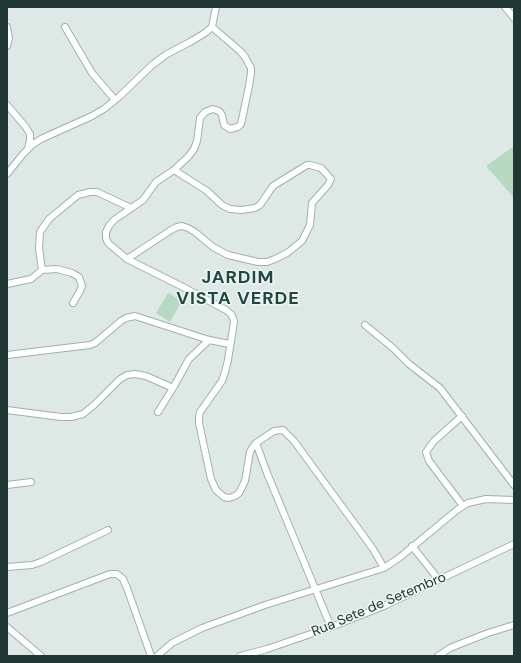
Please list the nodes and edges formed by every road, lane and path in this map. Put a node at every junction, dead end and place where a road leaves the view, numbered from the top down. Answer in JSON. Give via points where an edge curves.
{"nodes":[{"id":1,"x":216,"y":7,"type":"edge"},
{"id":2,"x":505,"y":7,"type":"edge"},
{"id":3,"x":514,"y":18,"type":"edge"},
{"id":4,"x":7,"y":27,"type":"edge"},
{"id":5,"x":64,"y":27,"type":"dead end"},
{"id":6,"x":212,"y":27,"type":"junction"},
{"id":7,"x":7,"y":46,"type":"edge"},
{"id":8,"x":115,"y":100,"type":"junction"},
{"id":9,"x":7,"y":105,"type":"edge"},
{"id":10,"x":28,"y":149,"type":"junction"},
{"id":11,"x":174,"y":170,"type":"junction"},
{"id":12,"x":7,"y":174,"type":"edge"},
{"id":13,"x":131,"y":208,"type":"junction"},
{"id":14,"x":127,"y":259,"type":"junction"},
{"id":15,"x":42,"y":270,"type":"junction"},
{"id":16,"x":7,"y":284,"type":"edge"},
{"id":17,"x":73,"y":303,"type":"dead end"},
{"id":18,"x":365,"y":325,"type":"dead end"},
{"id":19,"x":209,"y":340,"type":"junction"},
{"id":20,"x":230,"y":344,"type":"junction"},
{"id":21,"x":7,"y":355,"type":"edge"},
{"id":22,"x":174,"y":388,"type":"junction"},
{"id":23,"x":7,"y":410,"type":"edge"},
{"id":24,"x":158,"y":412,"type":"dead end"},
{"id":25,"x":462,"y":416,"type":"junction"},
{"id":26,"x":256,"y":443,"type":"junction"},
{"id":27,"x":31,"y":482,"type":"dead end"},
{"id":28,"x":7,"y":485,"type":"edge"},
{"id":29,"x":514,"y":485,"type":"edge"},
{"id":30,"x":514,"y":500,"type":"edge"},
{"id":31,"x":463,"y":506,"type":"junction"},
{"id":32,"x":108,"y":530,"type":"dead end"},
{"id":33,"x":514,"y":544,"type":"edge"},
{"id":34,"x":412,"y":546,"type":"junction"},
{"id":35,"x":7,"y":567,"type":"edge"},
{"id":36,"x":384,"y":568,"type":"junction"},
{"id":37,"x":439,"y":580,"type":"junction"},
{"id":38,"x":315,"y":589,"type":"junction"},
{"id":39,"x":7,"y":613,"type":"edge"},
{"id":40,"x":514,"y":625,"type":"edge"},
{"id":41,"x":7,"y":627,"type":"edge"},
{"id":42,"x":331,"y":627,"type":"junction"},
{"id":43,"x":41,"y":656,"type":"edge"},
{"id":44,"x":152,"y":656,"type":"edge"},
{"id":45,"x":157,"y":656,"type":"edge"},
{"id":46,"x":240,"y":656,"type":"edge"},
{"id":47,"x":438,"y":656,"type":"edge"}],
"edges":[{"from":1,"to":6,"type":"street"},
{"from":2,"to":3,"type":"street"},
{"from":4,"to":7,"type":"street"},
{"from":5,"to":8,"type":"street","via":[[89,68]]},
{"from":6,"to":8,"type":"street","via":[[152,65]]},
{"from":6,"to":11,"type":"street","via":[[240,51],[251,68],[241,124],[238,128],[230,130],[224,125],[219,111],[213,109],[205,112],[200,118],[194,149]]},
{"from":8,"to":10,"type":"street","via":[[92,116],[41,139]]},
{"from":9,"to":10,"type":"street","via":[[30,134]]},
{"from":10,"to":12,"type":"street"},
{"from":11,"to":13,"type":"street","via":[[156,182],[143,200]]},
{"from":11,"to":14,"type":"street","via":[[207,191],[222,205],[240,210],[260,205],[274,186],[307,165],[321,168],[331,179],[312,203],[310,225],[302,241],[275,259],[258,262],[220,252],[195,232],[182,226],[171,230]]},
{"from":13,"to":14,"type":"street","via":[[114,220],[106,232],[108,243]]},
{"from":13,"to":15,"type":"street","via":[[97,192],[84,193],[72,199],[50,218],[40,232],[38,248]]},
{"from":14,"to":20,"type":"street","via":[[231,314],[234,322]]},
{"from":15,"to":16,"type":"street","via":[[31,279]]},
{"from":15,"to":17,"type":"street","via":[[57,269],[79,277],[82,286]]},
{"from":18,"to":25,"type":"street","via":[[440,388]]},
{"from":19,"to":20,"type":"street"},
{"from":19,"to":21,"type":"street","via":[[135,316],[121,321],[90,345]]},
{"from":19,"to":22,"type":"street","via":[[189,359]]},
{"from":20,"to":26,"type":"street","via":[[222,381],[199,417],[211,479],[216,490],[224,497],[235,496],[243,486],[250,452]]},
{"from":22,"to":23,"type":"street","via":[[141,374],[127,375],[115,383],[88,410],[77,415],[61,417]]},
{"from":22,"to":24,"type":"street"},
{"from":25,"to":29,"type":"street"},
{"from":25,"to":31,"type":"street","via":[[434,441],[426,452],[429,461]]},
{"from":26,"to":36,"type":"street","via":[[274,431],[283,430],[288,433],[373,549]]},
{"from":26,"to":38,"type":"street"},
{"from":27,"to":28,"type":"street"},
{"from":30,"to":31,"type":"street","via":[[486,499]]},
{"from":31,"to":34,"type":"street"},
{"from":32,"to":35,"type":"street","via":[[41,562]]},
{"from":33,"to":37,"type":"street","name":"Rua Sete de Setembro"},
{"from":34,"to":36,"type":"street"},
{"from":34,"to":37,"type":"street"},
{"from":36,"to":38,"type":"street"},
{"from":37,"to":42,"type":"street","name":"Rua Sete de Setembro"},
{"from":38,"to":42,"type":"street"},
{"from":38,"to":45,"type":"street","via":[[202,628],[172,643]]},
{"from":39,"to":44,"type":"street","via":[[114,573],[121,576],[130,595]]},
{"from":40,"to":47,"type":"street","via":[[450,648]]},
{"from":41,"to":43,"type":"street"},
{"from":42,"to":46,"type":"street","name":"Rua Sete de Setembro"}]}
